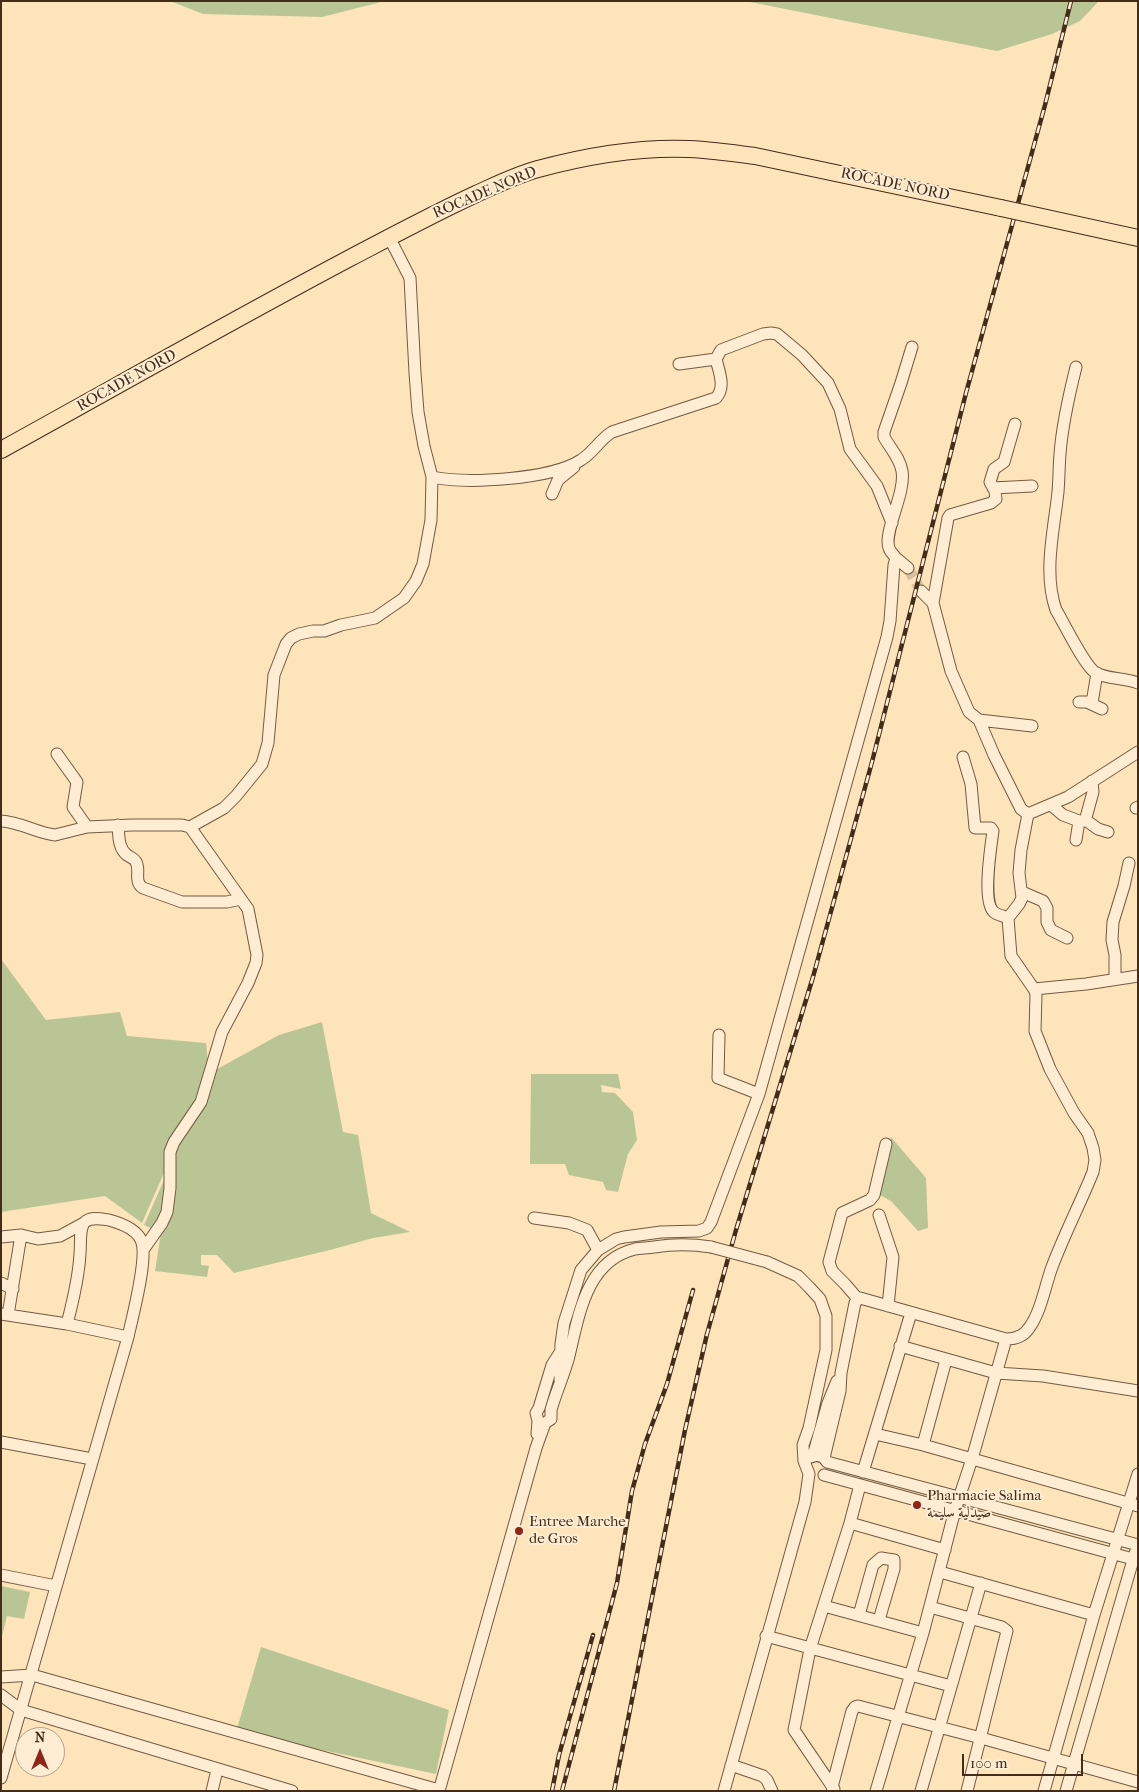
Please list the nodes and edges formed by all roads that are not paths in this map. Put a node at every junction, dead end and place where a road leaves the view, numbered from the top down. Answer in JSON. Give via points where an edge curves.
{"nodes":[{"id":1,"x":389,"y":238,"type":"junction"},
{"id":2,"x":1138,"y":238,"type":"edge"},
{"id":3,"x":912,"y":347,"type":"dead end"},
{"id":4,"x":716,"y":359,"type":"junction"},
{"id":5,"x":679,"y":364,"type":"dead end"},
{"id":6,"x":1076,"y":368,"type":"dead end"},
{"id":7,"x":1015,"y":424,"type":"dead end"},
{"id":8,"x":1,"y":450,"type":"edge"},
{"id":9,"x":577,"y":462,"type":"junction"},
{"id":10,"x":432,"y":477,"type":"junction"},
{"id":11,"x":1032,"y":486,"type":"dead end"},
{"id":12,"x":994,"y":488,"type":"junction"},
{"id":13,"x":552,"y":494,"type":"dead end"},
{"id":14,"x":892,"y":523,"type":"junction"},
{"id":15,"x":896,"y":558,"type":"junction"},
{"id":16,"x":908,"y":568,"type":"tunnel mouth"},
{"id":17,"x":921,"y":591,"type":"tunnel mouth"},
{"id":18,"x":933,"y":603,"type":"junction"},
{"id":19,"x":1097,"y":673,"type":"junction"},
{"id":20,"x":1138,"y":683,"type":"edge"},
{"id":21,"x":1079,"y":702,"type":"dead end"},
{"id":22,"x":1092,"y":703,"type":"junction"},
{"id":23,"x":1102,"y":709,"type":"dead end"},
{"id":24,"x":979,"y":720,"type":"junction"},
{"id":25,"x":1032,"y":726,"type":"dead end"},
{"id":26,"x":1138,"y":752,"type":"edge"},
{"id":27,"x":57,"y":754,"type":"dead end"},
{"id":28,"x":963,"y":758,"type":"dead end"},
{"id":29,"x":1092,"y":782,"type":"junction"},
{"id":30,"x":1051,"y":805,"type":"junction"},
{"id":31,"x":1028,"y":814,"type":"junction"},
{"id":32,"x":1,"y":821,"type":"edge"},
{"id":33,"x":1082,"y":821,"type":"junction"},
{"id":34,"x":118,"y":825,"type":"junction"},
{"id":35,"x":87,"y":827,"type":"junction"},
{"id":36,"x":190,"y":827,"type":"junction"},
{"id":37,"x":1108,"y":832,"type":"dead end"},
{"id":38,"x":1076,"y":840,"type":"dead end"},
{"id":39,"x":1130,"y":863,"type":"dead end"},
{"id":40,"x":1022,"y":892,"type":"junction"},
{"id":41,"x":241,"y":899,"type":"junction"},
{"id":42,"x":1008,"y":918,"type":"junction"},
{"id":43,"x":1067,"y":938,"type":"dead end"},
{"id":44,"x":1138,"y":976,"type":"edge"},
{"id":45,"x":1116,"y":979,"type":"junction"},
{"id":46,"x":1034,"y":989,"type":"junction"},
{"id":47,"x":719,"y":1035,"type":"dead end"},
{"id":48,"x":759,"y":1094,"type":"junction"},
{"id":49,"x":886,"y":1144,"type":"dead end"},
{"id":50,"x":879,"y":1215,"type":"dead end"},
{"id":51,"x":534,"y":1218,"type":"dead end"},
{"id":52,"x":84,"y":1223,"type":"junction"},
{"id":53,"x":21,"y":1235,"type":"junction"},
{"id":54,"x":1,"y":1237,"type":"edge"},
{"id":55,"x":143,"y":1250,"type":"junction"},
{"id":56,"x":598,"y":1250,"type":"junction"},
{"id":57,"x":1,"y":1283,"type":"edge"},
{"id":58,"x":13,"y":1289,"type":"junction"},
{"id":59,"x":858,"y":1299,"type":"junction"},
{"id":60,"x":888,"y":1306,"type":"junction"},
{"id":61,"x":911,"y":1313,"type":"junction"},
{"id":62,"x":5,"y":1315,"type":"edge"},
{"id":63,"x":67,"y":1324,"type":"junction"},
{"id":64,"x":573,"y":1336,"type":"junction"},
{"id":65,"x":128,"y":1337,"type":"junction"},
{"id":66,"x":1006,"y":1339,"type":"junction"},
{"id":67,"x":900,"y":1346,"type":"junction"},
{"id":68,"x":561,"y":1352,"type":"junction"},
{"id":69,"x":946,"y":1360,"type":"junction"},
{"id":70,"x":996,"y":1373,"type":"junction"},
{"id":71,"x":560,"y":1380,"type":"junction"},
{"id":72,"x":1138,"y":1391,"type":"edge"},
{"id":73,"x":539,"y":1408,"type":"junction"},
{"id":74,"x":551,"y":1410,"type":"junction"},
{"id":75,"x":542,"y":1422,"type":"junction"},
{"id":76,"x":875,"y":1434,"type":"junction"},
{"id":77,"x":1,"y":1442,"type":"edge"},
{"id":78,"x":923,"y":1445,"type":"junction"},
{"id":79,"x":92,"y":1459,"type":"junction"},
{"id":80,"x":972,"y":1459,"type":"junction"},
{"id":81,"x":817,"y":1466,"type":"junction"},
{"id":82,"x":863,"y":1472,"type":"junction"},
{"id":83,"x":1138,"y":1474,"type":"edge"},
{"id":84,"x":860,"y":1485,"type":"junction"},
{"id":85,"x":960,"y":1499,"type":"junction"},
{"id":86,"x":1133,"y":1505,"type":"edge"},
{"id":87,"x":955,"y":1510,"type":"junction"},
{"id":88,"x":850,"y":1523,"type":"junction"},
{"id":89,"x":1118,"y":1539,"type":"junction"},
{"id":90,"x":1138,"y":1545,"type":"edge"},
{"id":91,"x":946,"y":1550,"type":"junction"},
{"id":92,"x":1114,"y":1554,"type":"junction"},
{"id":93,"x":1135,"y":1558,"type":"edge"},
{"id":94,"x":940,"y":1572,"type":"junction"},
{"id":95,"x":1,"y":1574,"type":"edge"},
{"id":96,"x":982,"y":1583,"type":"junction"},
{"id":97,"x":56,"y":1586,"type":"junction"},
{"id":98,"x":824,"y":1606,"type":"junction"},
{"id":99,"x":930,"y":1607,"type":"junction"},
{"id":100,"x":859,"y":1614,"type":"junction"},
{"id":101,"x":1094,"y":1615,"type":"junction"},
{"id":102,"x":972,"y":1618,"type":"junction"},
{"id":103,"x":879,"y":1620,"type":"junction"},
{"id":104,"x":923,"y":1633,"type":"junction"},
{"id":105,"x":766,"y":1636,"type":"junction"},
{"id":106,"x":810,"y":1649,"type":"junction"},
{"id":107,"x":32,"y":1675,"type":"junction"},
{"id":108,"x":910,"y":1676,"type":"junction"},
{"id":109,"x":1,"y":1677,"type":"edge"},
{"id":110,"x":951,"y":1686,"type":"junction"},
{"id":111,"x":1,"y":1695,"type":"edge"},
{"id":112,"x":21,"y":1710,"type":"junction"},
{"id":113,"x":898,"y":1717,"type":"junction"},
{"id":114,"x":939,"y":1728,"type":"junction"},
{"id":115,"x":981,"y":1738,"type":"junction"},
{"id":116,"x":1053,"y":1758,"type":"junction"},
{"id":117,"x":1073,"y":1763,"type":"junction"},
{"id":118,"x":731,"y":1765,"type":"junction"},
{"id":119,"x":217,"y":1770,"type":"junction"},
{"id":120,"x":1,"y":1778,"type":"edge"},
{"id":121,"x":1138,"y":1782,"type":"edge"},
{"id":122,"x":833,"y":1789,"type":"edge"},
{"id":123,"x":439,"y":1790,"type":"edge"},
{"id":124,"x":212,"y":1791,"type":"edge"},
{"id":125,"x":292,"y":1791,"type":"edge"},
{"id":126,"x":724,"y":1791,"type":"edge"},
{"id":127,"x":772,"y":1791,"type":"edge"},
{"id":128,"x":876,"y":1791,"type":"edge"},
{"id":129,"x":921,"y":1791,"type":"edge"},
{"id":130,"x":967,"y":1791,"type":"edge"},
{"id":131,"x":1044,"y":1791,"type":"edge"},
{"id":132,"x":1066,"y":1791,"type":"edge"}],
"edges":[{"from":1,"to":2,"type":"highway","name":"ROCADE NORD","bridge":true,"via":[[517,176],[604,155],[665,149],[755,156]]},
{"from":1,"to":8,"type":"highway","name":"ROCADE NORD"},
{"from":1,"to":10,"type":"street","via":[[410,278],[418,412]]},
{"from":3,"to":14,"type":"street","via":[[884,432],[902,470],[902,488]]},
{"from":4,"to":5,"type":"street"},
{"from":4,"to":9,"type":"street","via":[[721,380],[719,396],[612,432]]},
{"from":4,"to":14,"type":"street","via":[[721,350],[771,333],[777,334],[802,355],[828,383],[840,410],[850,449],[877,486]]},
{"from":6,"to":19,"type":"street","via":[[1060,453],[1050,585],[1056,610],[1091,670]]},
{"from":7,"to":12,"type":"street","via":[[1004,462],[994,469],[990,482]]},
{"from":9,"to":10,"type":"street","via":[[566,468],[534,475],[479,481]]},
{"from":9,"to":13,"type":"street","via":[[558,480]]},
{"from":10,"to":36,"type":"street","via":[[431,520],[423,564],[404,598],[375,618],[291,638],[274,675],[268,743],[262,764],[224,808]]},
{"from":11,"to":12,"type":"street"},
{"from":12,"to":18,"type":"street","via":[[996,499],[991,503],[948,518]]},
{"from":14,"to":15,"type":"street","via":[[888,546]]},
{"from":15,"to":16,"type":"street"},
{"from":15,"to":48,"type":"street","via":[[887,638]]},
{"from":17,"to":18,"type":"street"},
{"from":18,"to":24,"type":"street","via":[[950,671],[969,712]]},
{"from":19,"to":20,"type":"street"},
{"from":19,"to":22,"type":"street"},
{"from":21,"to":22,"type":"street"},
{"from":22,"to":23,"type":"street"},
{"from":24,"to":25,"type":"street"},
{"from":24,"to":31,"type":"street","via":[[1021,809]]},
{"from":26,"to":29,"type":"street"},
{"from":27,"to":35,"type":"street","via":[[76,782],[73,807]]},
{"from":28,"to":42,"type":"street","via":[[971,784],[975,828],[993,829],[987,896],[990,907]]},
{"from":29,"to":30,"type":"street"},
{"from":29,"to":33,"type":"street","via":[[1093,792]]},
{"from":30,"to":31,"type":"street"},
{"from":30,"to":33,"type":"street","via":[[1059,814]]},
{"from":31,"to":40,"type":"street","via":[[1019,873]]},
{"from":32,"to":35,"type":"street","via":[[19,823],[55,836]]},
{"from":33,"to":37,"type":"street"},
{"from":33,"to":38,"type":"street"},
{"from":34,"to":35,"type":"street"},
{"from":34,"to":36,"type":"street"},
{"from":34,"to":41,"type":"street","via":[[122,850],[135,860],[138,882],[143,888],[182,902]]},
{"from":36,"to":41,"type":"street"},
{"from":39,"to":45,"type":"street","via":[[1113,922]]},
{"from":40,"to":42,"type":"street","via":[[1019,904]]},
{"from":40,"to":43,"type":"street","via":[[1043,901],[1051,930]]},
{"from":41,"to":55,"type":"street","via":[[252,923],[256,963],[222,1032],[201,1102],[170,1152],[167,1212]]},
{"from":42,"to":46,"type":"street","via":[[1011,956]]},
{"from":44,"to":45,"type":"street"},
{"from":45,"to":46,"type":"street"},
{"from":46,"to":66,"type":"street","via":[[1036,1032],[1050,1069],[1088,1133],[1095,1160],[1031,1325],[1023,1334]]},
{"from":47,"to":48,"type":"street","via":[[718,1078]]},
{"from":48,"to":56,"type":"street","via":[[707,1228],[624,1237]]},
{"from":49,"to":59,"type":"street","via":[[874,1195],[842,1213],[828,1262],[832,1272]]},
{"from":50,"to":60,"type":"street","via":[[893,1257]]},
{"from":51,"to":56,"type":"street","via":[[568,1223],[586,1230]]},
{"from":52,"to":53,"type":"street","via":[[60,1236],[38,1239]]},
{"from":52,"to":55,"type":"street","via":[[99,1218],[132,1229],[141,1239]]},
{"from":52,"to":63,"type":"street","via":[[79,1272]]},
{"from":53,"to":54,"type":"street"},
{"from":53,"to":58,"type":"street"},
{"from":55,"to":65,"type":"street"},
{"from":56,"to":68,"type":"street","via":[[581,1270],[564,1324]]},
{"from":57,"to":58,"type":"street"},
{"from":58,"to":62,"type":"street"},
{"from":59,"to":60,"type":"street"},
{"from":59,"to":81,"type":"street","via":[[841,1372],[828,1403]]},
{"from":60,"to":61,"type":"street"},
{"from":61,"to":66,"type":"street"},
{"from":61,"to":67,"type":"street"},
{"from":62,"to":63,"type":"street"},
{"from":63,"to":65,"type":"street"},
{"from":64,"to":68,"type":"street"},
{"from":64,"to":71,"type":"street"},
{"from":64,"to":81,"type":"street","bridge":true,"via":[[591,1283],[613,1258],[634,1250],[692,1244],[767,1262],[798,1276],[820,1299],[826,1316],[826,1350],[803,1453]]},
{"from":65,"to":79,"type":"street"},
{"from":66,"to":70,"type":"street"},
{"from":67,"to":69,"type":"street"},
{"from":67,"to":76,"type":"street"},
{"from":68,"to":71,"type":"street"},
{"from":68,"to":73,"type":"street","via":[[552,1365]]},
{"from":69,"to":70,"type":"street"},
{"from":69,"to":78,"type":"street"},
{"from":70,"to":72,"type":"street","via":[[1043,1376]]},
{"from":70,"to":80,"type":"street"},
{"from":71,"to":74,"type":"street"},
{"from":73,"to":74,"type":"street"},
{"from":73,"to":75,"type":"street","via":[[536,1416]]},
{"from":74,"to":75,"type":"street","via":[[552,1418]]},
{"from":75,"to":123,"type":"street"},
{"from":76,"to":78,"type":"street"},
{"from":76,"to":82,"type":"street"},
{"from":77,"to":79,"type":"street"},
{"from":78,"to":80,"type":"street"},
{"from":79,"to":97,"type":"street"},
{"from":80,"to":85,"type":"street"},
{"from":80,"to":86,"type":"street"},
{"from":81,"to":82,"type":"street"},
{"from":81,"to":84,"type":"street"},
{"from":81,"to":105,"type":"street"},
{"from":82,"to":85,"type":"street"},
{"from":83,"to":86,"type":"street"},
{"from":84,"to":87,"type":"street"},
{"from":84,"to":88,"type":"street"},
{"from":85,"to":87,"type":"street"},
{"from":85,"to":89,"type":"street"},
{"from":86,"to":89,"type":"street"},
{"from":87,"to":91,"type":"street"},
{"from":87,"to":92,"type":"street"},
{"from":88,"to":91,"type":"street"},
{"from":88,"to":98,"type":"street"},
{"from":89,"to":90,"type":"street"},
{"from":89,"to":92,"type":"street"},
{"from":90,"to":93,"type":"street"},
{"from":91,"to":94,"type":"street"},
{"from":92,"to":93,"type":"street"},
{"from":92,"to":101,"type":"street"},
{"from":93,"to":117,"type":"street"},
{"from":94,"to":96,"type":"street"},
{"from":94,"to":99,"type":"street"},
{"from":95,"to":97,"type":"street"},
{"from":96,"to":101,"type":"street"},
{"from":96,"to":102,"type":"street"},
{"from":97,"to":107,"type":"street"},
{"from":98,"to":100,"type":"street"},
{"from":98,"to":106,"type":"street"},
{"from":99,"to":102,"type":"street"},
{"from":99,"to":104,"type":"street"},
{"from":100,"to":103,"type":"street"},
{"from":100,"to":103,"type":"street","via":[[873,1565],[881,1558],[894,1560]]},
{"from":101,"to":116,"type":"street"},
{"from":102,"to":110,"type":"street"},
{"from":102,"to":115,"type":"street","via":[[1007,1631]]},
{"from":103,"to":104,"type":"street"},
{"from":104,"to":108,"type":"street"},
{"from":105,"to":106,"type":"street"},
{"from":105,"to":118,"type":"street"},
{"from":106,"to":108,"type":"street"},
{"from":106,"to":122,"type":"street","via":[[794,1730]]},
{"from":107,"to":109,"type":"street"},
{"from":107,"to":112,"type":"street"},
{"from":107,"to":123,"type":"street"},
{"from":108,"to":110,"type":"street"},
{"from":108,"to":113,"type":"street"},
{"from":110,"to":114,"type":"street"},
{"from":111,"to":112,"type":"street"},
{"from":112,"to":119,"type":"street"},
{"from":112,"to":120,"type":"street"},
{"from":113,"to":114,"type":"street"},
{"from":113,"to":122,"type":"street","via":[[858,1706],[854,1709]]},
{"from":113,"to":128,"type":"street"},
{"from":114,"to":115,"type":"street"},
{"from":114,"to":129,"type":"street"},
{"from":115,"to":116,"type":"street"},
{"from":115,"to":130,"type":"street"},
{"from":116,"to":117,"type":"street"},
{"from":116,"to":131,"type":"street"},
{"from":117,"to":121,"type":"street"},
{"from":117,"to":132,"type":"street"},
{"from":118,"to":126,"type":"street"},
{"from":118,"to":127,"type":"street","via":[[763,1776]]},
{"from":119,"to":124,"type":"street"},
{"from":119,"to":125,"type":"street"}]}
